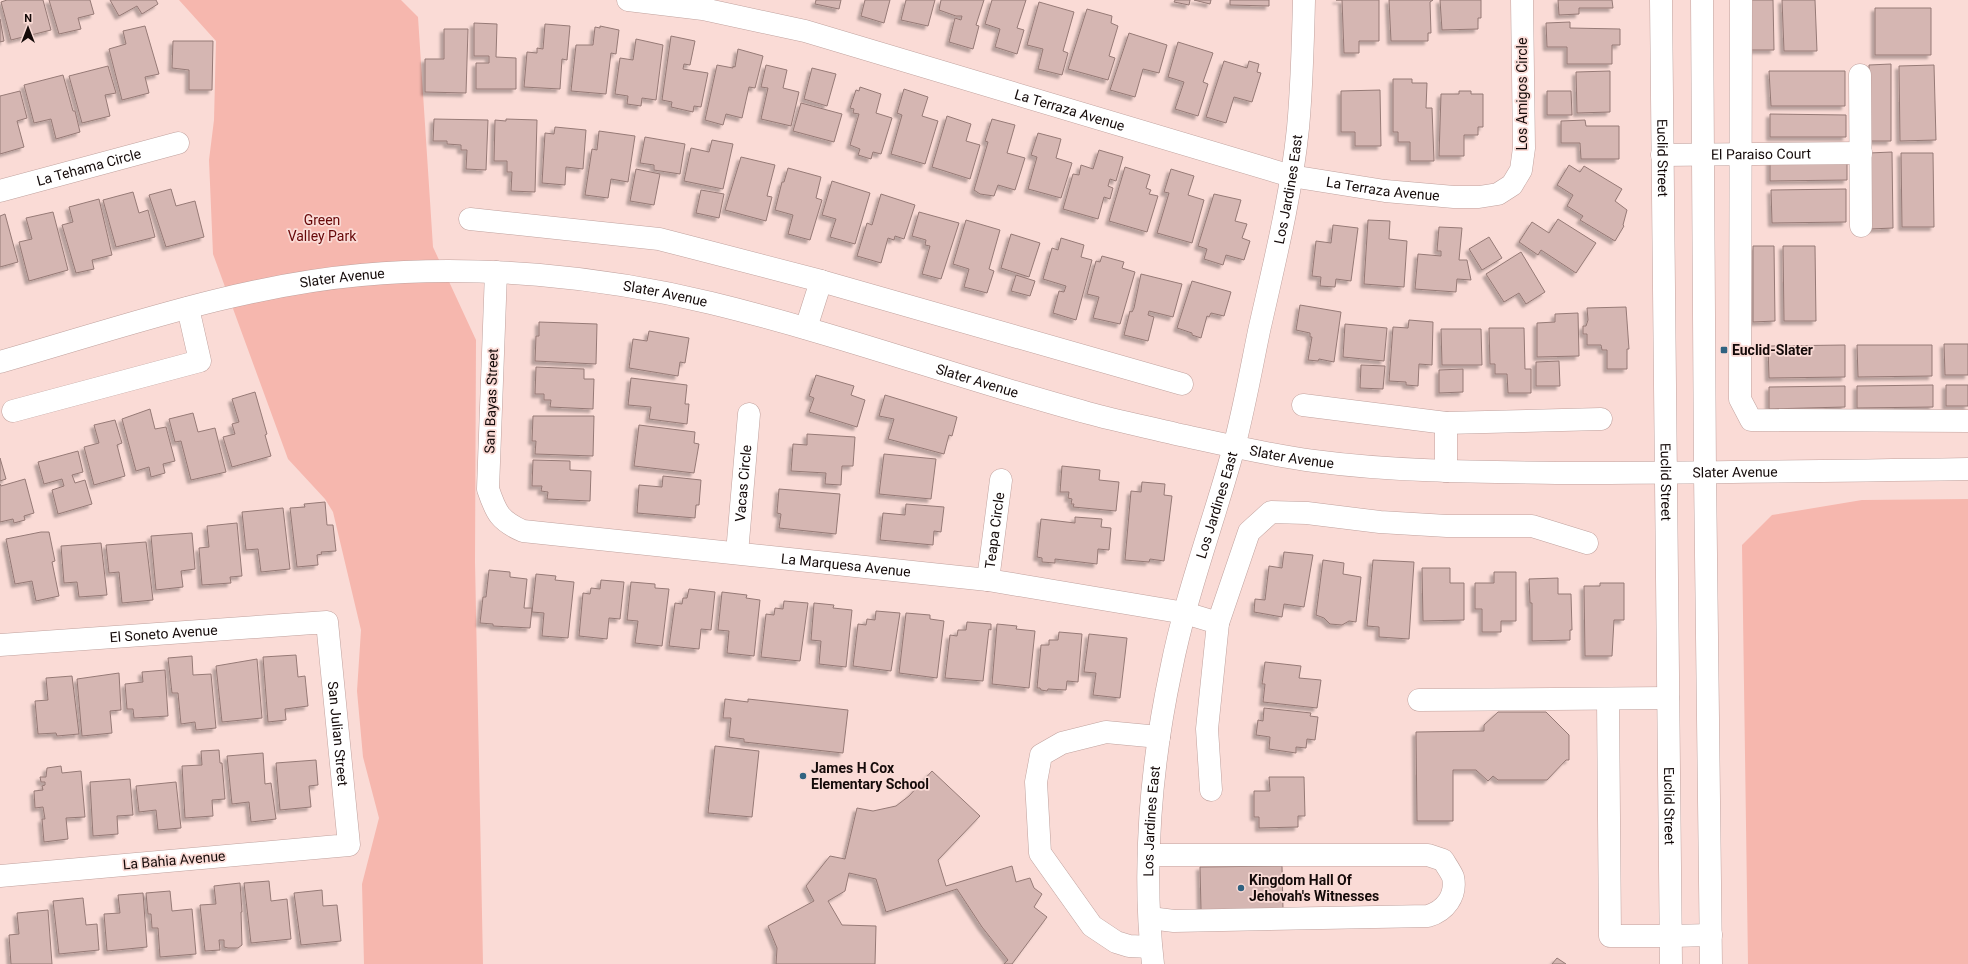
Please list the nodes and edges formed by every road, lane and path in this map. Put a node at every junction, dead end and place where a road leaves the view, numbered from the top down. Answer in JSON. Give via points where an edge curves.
{"nodes":[{"id":1,"x":628,"y":0,"type":"edge"},
{"id":2,"x":1304,"y":0,"type":"edge"},
{"id":3,"x":1522,"y":0,"type":"edge"},
{"id":4,"x":1660,"y":0,"type":"edge"},
{"id":5,"x":1702,"y":0,"type":"edge"},
{"id":6,"x":1741,"y":0,"type":"edge"},
{"id":7,"x":1860,"y":75,"type":"dead end"},
{"id":8,"x":178,"y":143,"type":"dead end"},
{"id":9,"x":1860,"y":152,"type":"junction"},
{"id":10,"x":1703,"y":154,"type":"junction"},
{"id":11,"x":1662,"y":155,"type":"junction"},
{"id":12,"x":1740,"y":155,"type":"junction"},
{"id":13,"x":1291,"y":176,"type":"junction"},
{"id":14,"x":1512,"y":185,"type":"joint"},
{"id":15,"x":0,"y":191,"type":"edge"},
{"id":16,"x":470,"y":219,"type":"dead end"},
{"id":17,"x":1861,"y":226,"type":"dead end"},
{"id":18,"x":496,"y":272,"type":"junction"},
{"id":19,"x":822,"y":281,"type":"junction"},
{"id":20,"x":188,"y":308,"type":"junction"},
{"id":21,"x":806,"y":328,"type":"junction"},
{"id":22,"x":0,"y":362,"type":"edge"},
{"id":23,"x":1182,"y":384,"type":"dead end"},
{"id":24,"x":1303,"y":405,"type":"dead end"},
{"id":25,"x":13,"y":411,"type":"dead end"},
{"id":26,"x":749,"y":414,"type":"dead end"},
{"id":27,"x":1601,"y":419,"type":"dead end"},
{"id":28,"x":1968,"y":421,"type":"edge"},
{"id":29,"x":1446,"y":423,"type":"junction"},
{"id":30,"x":1234,"y":447,"type":"junction"},
{"id":31,"x":1968,"y":469,"type":"edge"},
{"id":32,"x":1446,"y":471,"type":"junction"},
{"id":33,"x":1666,"y":473,"type":"junction"},
{"id":34,"x":1705,"y":473,"type":"junction"},
{"id":35,"x":1001,"y":480,"type":"dead end"},
{"id":36,"x":507,"y":524,"type":"joint"},
{"id":37,"x":1587,"y":543,"type":"dead end"},
{"id":38,"x":737,"y":553,"type":"junction"},
{"id":39,"x":988,"y":580,"type":"junction"},
{"id":40,"x":1185,"y":614,"type":"junction"},
{"id":41,"x":327,"y":622,"type":"joint"},
{"id":42,"x":1218,"y":622,"type":"junction"},
{"id":43,"x":0,"y":645,"type":"edge"},
{"id":44,"x":1668,"y":698,"type":"junction"},
{"id":45,"x":1608,"y":699,"type":"junction"},
{"id":46,"x":1419,"y":700,"type":"dead end"},
{"id":47,"x":1159,"y":737,"type":"junction"},
{"id":48,"x":1211,"y":790,"type":"dead end"},
{"id":49,"x":349,"y":845,"type":"joint"},
{"id":50,"x":1149,"y":855,"type":"junction"},
{"id":51,"x":0,"y":876,"type":"edge"},
{"id":52,"x":1150,"y":918,"type":"junction"},
{"id":53,"x":1710,"y":935,"type":"junction"},
{"id":54,"x":1671,"y":936,"type":"junction"},
{"id":55,"x":1152,"y":955,"type":"edge"},
{"id":56,"x":1671,"y":964,"type":"edge"},
{"id":57,"x":1711,"y":964,"type":"edge"}],
"edges":[{"from":1,"to":13,"type":"street","name":"La Terraza Avenue","via":[[703,9],[805,31]]},
{"from":2,"to":13,"type":"street","name":"Los Jardines East","via":[[1298,129]]},
{"from":3,"to":14,"type":"street","name":"Los Amigos Circle","via":[[1524,148],[1521,170]]},
{"from":4,"to":11,"type":"street","name":"Euclid Street"},
{"from":5,"to":10,"type":"street"},
{"from":6,"to":12,"type":"street"},
{"from":7,"to":9,"type":"street"},
{"from":8,"to":15,"type":"street","name":"La Tehama Circle"},
{"from":9,"to":12,"type":"street","name":"El Paraiso Court"},
{"from":9,"to":17,"type":"street"},
{"from":10,"to":11,"type":"street","name":"El Paraiso Court"},
{"from":10,"to":12,"type":"street","name":"El Paraiso Court"},
{"from":10,"to":34,"type":"street"},
{"from":11,"to":33,"type":"street","name":"Euclid Street"},
{"from":12,"to":28,"type":"street","via":[[1740,399],[1751,420]]},
{"from":13,"to":14,"type":"street","name":"La Terraza Avenue","via":[[1385,191],[1454,197],[1498,194]]},
{"from":13,"to":30,"type":"street","name":"Los Jardines East"},
{"from":16,"to":19,"type":"street","via":[[659,239]]},
{"from":18,"to":20,"type":"street","name":"Slater Avenue","via":[[361,275],[231,296]]},
{"from":18,"to":21,"type":"street","name":"Slater Avenue","via":[[607,283],[706,302]]},
{"from":18,"to":36,"type":"street","name":"San Bayas Street","via":[[488,489],[494,507]]},
{"from":19,"to":21,"type":"street"},
{"from":19,"to":23,"type":"street"},
{"from":20,"to":22,"type":"street","name":"Slater Avenue"},
{"from":20,"to":25,"type":"street","via":[[200,361]]},
{"from":21,"to":30,"type":"street","name":"Slater Avenue","via":[[1089,414]]},
{"from":24,"to":29,"type":"street"},
{"from":26,"to":38,"type":"street","name":"Vacas Circle"},
{"from":27,"to":29,"type":"street"},
{"from":29,"to":32,"type":"street"},
{"from":30,"to":32,"type":"street","name":"Slater Avenue","via":[[1313,461]]},
{"from":30,"to":40,"type":"street","name":"Los Jardines East"},
{"from":31,"to":34,"type":"street","name":"Slater Avenue"},
{"from":32,"to":33,"type":"street","name":"Slater Avenue"},
{"from":33,"to":34,"type":"street","name":"Slater Avenue"},
{"from":33,"to":44,"type":"street","name":"Euclid Street"},
{"from":34,"to":53,"type":"street"},
{"from":35,"to":39,"type":"street","name":"Teapa Circle"},
{"from":36,"to":38,"type":"street","name":"La Marquesa Avenue","via":[[523,531]]},
{"from":37,"to":42,"type":"street","via":[[1532,526],[1447,526],[1271,512],[1249,532]]},
{"from":38,"to":39,"type":"street","name":"La Marquesa Avenue"},
{"from":39,"to":40,"type":"street","name":"La Marquesa Avenue"},
{"from":40,"to":42,"type":"street","name":"La Marquesa Avenue"},
{"from":40,"to":47,"type":"street","name":"Los Jardines East","via":[[1171,668]]},
{"from":41,"to":43,"type":"street","name":"El Soneto Avenue"},
{"from":41,"to":49,"type":"street","name":"San Julian Street"},
{"from":42,"to":48,"type":"street","via":[[1207,729]]},
{"from":44,"to":45,"type":"street"},
{"from":44,"to":54,"type":"street","name":"Euclid Street"},
{"from":45,"to":46,"type":"street"},
{"from":45,"to":54,"type":"street","via":[[1610,936]]},
{"from":47,"to":50,"type":"street","name":"Los Jardines East","via":[[1152,792]]},
{"from":47,"to":55,"type":"street","via":[[1106,732],[1062,743],[1041,755],[1036,782],[1040,853],[1092,926],[1116,942]]},
{"from":49,"to":51,"type":"street","name":"La Bahia Avenue"},
{"from":50,"to":52,"type":"street","name":"Los Jardines East"},
{"from":50,"to":52,"type":"street","via":[[1428,855],[1443,860],[1453,876],[1453,892],[1448,904],[1439,913],[1428,916],[1174,921]]},
{"from":52,"to":55,"type":"street","name":"Los Jardines East"},
{"from":53,"to":54,"type":"street"},
{"from":53,"to":57,"type":"street"},
{"from":54,"to":56,"type":"street","name":"Euclid Street"}]}
